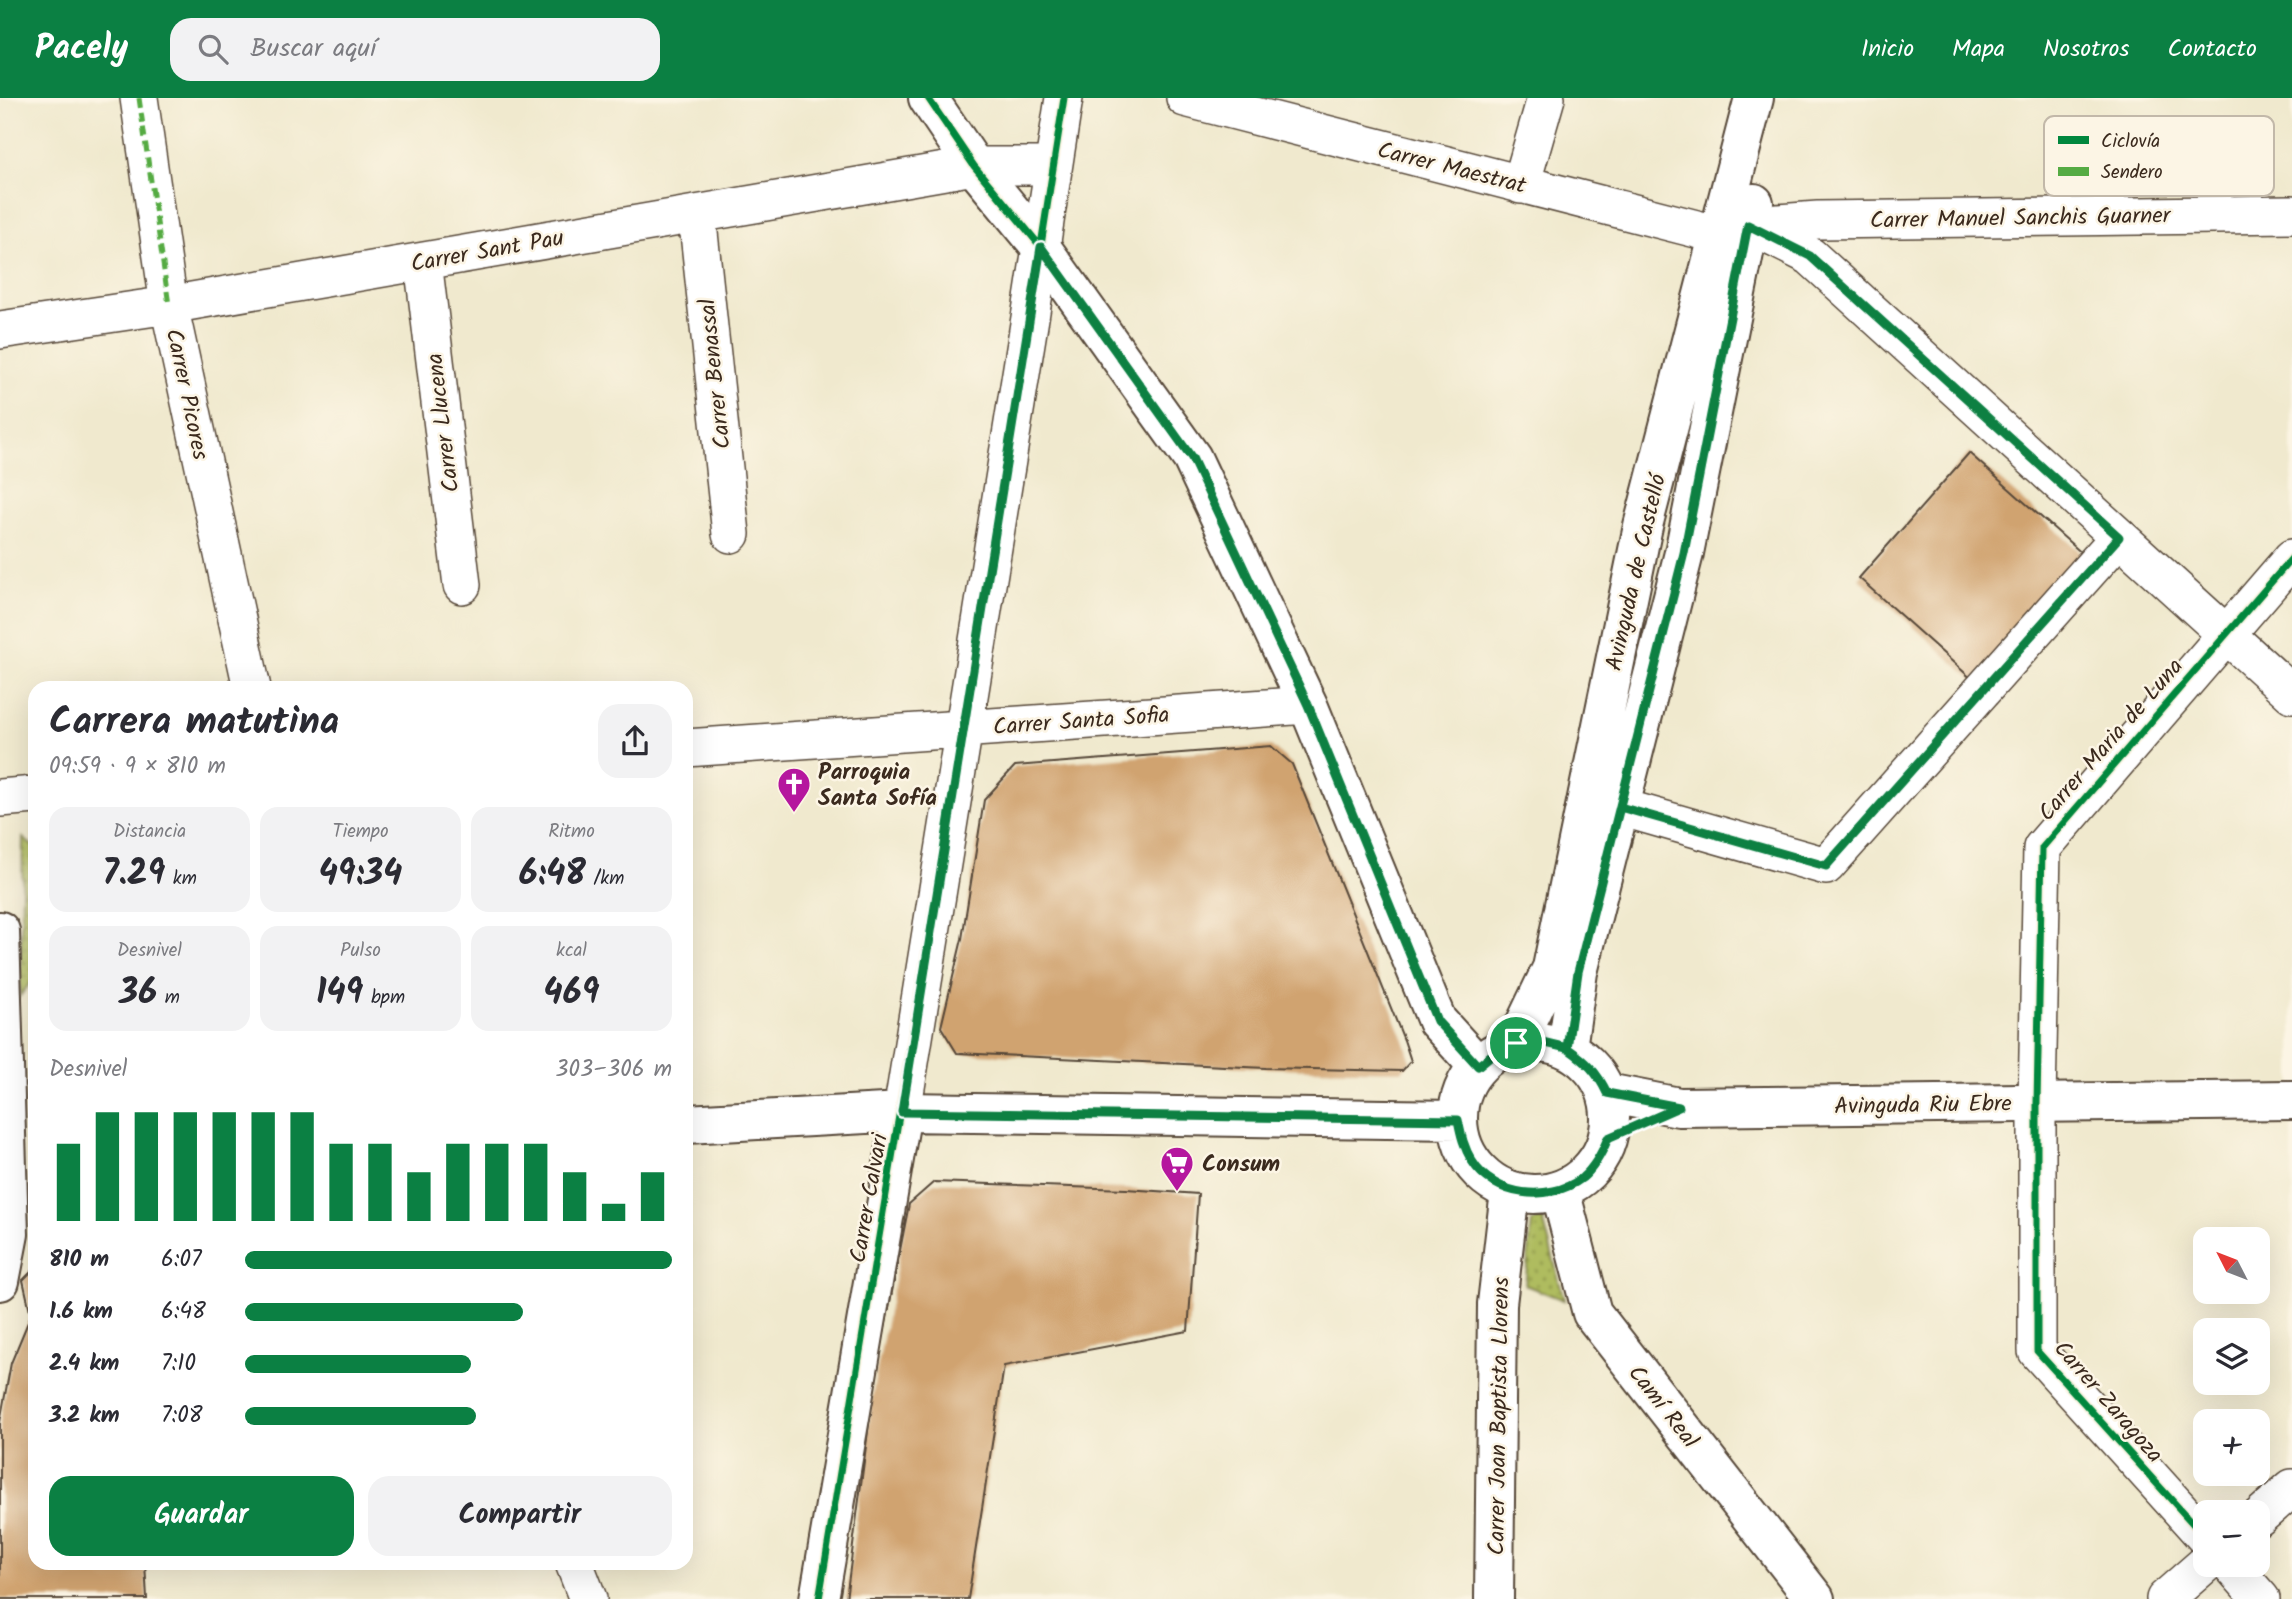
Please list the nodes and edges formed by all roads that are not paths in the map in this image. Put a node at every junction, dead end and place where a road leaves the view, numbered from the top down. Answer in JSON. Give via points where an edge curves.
{"nodes":[{"id":1,"x":139,"y":98,"type":"edge"},
{"id":2,"x":928,"y":98,"type":"edge"},
{"id":3,"x":1064,"y":98,"type":"edge"},
{"id":4,"x":1185,"y":98,"type":"edge"},
{"id":5,"x":1546,"y":98,"type":"edge"},
{"id":6,"x":1754,"y":98,"type":"edge"},
{"id":7,"x":1780,"y":98,"type":"edge"},
{"id":8,"x":974,"y":166,"type":"junction"},
{"id":9,"x":1053,"y":166,"type":"junction"},
{"id":10,"x":1521,"y":185,"type":"junction"},
{"id":11,"x":697,"y":214,"type":"junction"},
{"id":12,"x":2292,"y":214,"type":"edge"},
{"id":13,"x":1734,"y":230,"type":"junction"},
{"id":14,"x":1041,"y":247,"type":"junction"},
{"id":15,"x":423,"y":261,"type":"junction"},
{"id":16,"x":169,"y":305,"type":"junction"},
{"id":17,"x":0,"y":330,"type":"edge"},
{"id":18,"x":731,"y":534,"type":"dead end"},
{"id":19,"x":2119,"y":537,"type":"junction"},
{"id":20,"x":2292,"y":558,"type":"edge"},
{"id":21,"x":462,"y":585,"type":"dead end"},
{"id":22,"x":2226,"y":634,"type":"junction"},
{"id":23,"x":250,"y":681,"type":"edge"},
{"id":24,"x":2292,"y":694,"type":"edge"},
{"id":25,"x":1308,"y":705,"type":"junction"},
{"id":26,"x":964,"y":727,"type":"junction"},
{"id":27,"x":693,"y":747,"type":"edge"},
{"id":28,"x":28,"y":796,"type":"edge"},
{"id":29,"x":0,"y":798,"type":"edge"},
{"id":30,"x":1620,"y":807,"type":"junction"},
{"id":31,"x":0,"y":931,"type":"edge"},
{"id":32,"x":1516,"y":1043,"type":"junction"},
{"id":33,"x":1567,"y":1048,"type":"junction"},
{"id":34,"x":1478,"y":1066,"type":"junction"},
{"id":35,"x":1607,"y":1093,"type":"junction"},
{"id":36,"x":2292,"y":1100,"type":"edge"},
{"id":37,"x":2038,"y":1103,"type":"junction"},
{"id":38,"x":1679,"y":1107,"type":"junction"},
{"id":39,"x":902,"y":1112,"type":"junction"},
{"id":40,"x":1458,"y":1120,"type":"junction"},
{"id":41,"x":693,"y":1124,"type":"edge"},
{"id":42,"x":1608,"y":1138,"type":"junction"},
{"id":43,"x":14,"y":1161,"type":"edge"},
{"id":44,"x":1560,"y":1190,"type":"junction"},
{"id":45,"x":1510,"y":1191,"type":"junction"},
{"id":46,"x":0,"y":1281,"type":"edge"},
{"id":47,"x":2292,"y":1488,"type":"edge"},
{"id":48,"x":2270,"y":1507,"type":"edge"},
{"id":49,"x":2193,"y":1524,"type":"edge"},
{"id":50,"x":577,"y":1570,"type":"edge"},
{"id":51,"x":2193,"y":1574,"type":"edge"},
{"id":52,"x":2242,"y":1577,"type":"edge"},
{"id":53,"x":588,"y":1599,"type":"edge"},
{"id":54,"x":819,"y":1599,"type":"edge"},
{"id":55,"x":1494,"y":1599,"type":"edge"},
{"id":56,"x":1815,"y":1599,"type":"edge"},
{"id":57,"x":2165,"y":1599,"type":"edge"},
{"id":58,"x":2261,"y":1599,"type":"edge"}],
"edges":[{"from":1,"to":16,"type":"street","name":"Carrer Picores"},
{"from":2,"to":8,"type":"street"},
{"from":3,"to":9,"type":"street","name":"Carrer Calvari"},
{"from":4,"to":10,"type":"street","name":"Carrer Maestrat"},
{"from":5,"to":10,"type":"street"},
{"from":6,"to":13,"type":"street","name":"Avinguda de Castelló"},
{"from":7,"to":13,"type":"street","name":"Avinguda de Castelló"},
{"from":8,"to":9,"type":"street","name":"Carrer Sant Pau"},
{"from":8,"to":11,"type":"street","name":"Carrer Sant Pau"},
{"from":8,"to":14,"type":"street"},
{"from":9,"to":14,"type":"street","name":"Carrer Calvari"},
{"from":10,"to":13,"type":"street","name":"Carrer Maestrat"},
{"from":11,"to":15,"type":"street","name":"Carrer Sant Pau"},
{"from":11,"to":18,"type":"street","name":"Carrer Benassal"},
{"from":12,"to":13,"type":"street","name":"Carrer Manuel Sanchis Guarner","via":[[1818,220]]},
{"from":13,"to":19,"type":"street","via":[[1810,256]]},
{"from":13,"to":30,"type":"street","name":"Avinguda de Castelló","via":[[1684,553]]},
{"from":13,"to":32,"type":"street","name":"Avinguda de Castelló","via":[[1643,526],[1552,968]]},
{"from":14,"to":25,"type":"street","via":[[1192,458]]},
{"from":14,"to":26,"type":"street","name":"Carrer Calvari"},
{"from":15,"to":16,"type":"street","name":"Carrer Sant Pau"},
{"from":15,"to":21,"type":"street","name":"Carrer Llucena"},
{"from":16,"to":17,"type":"street","name":"Carrer Sant Pau"},
{"from":16,"to":23,"type":"street","name":"Carrer Picores"},
{"from":19,"to":22,"type":"street"},
{"from":19,"to":30,"type":"street","via":[[1826,866]]},
{"from":20,"to":22,"type":"street","name":"Carrer Maria de Luna"},
{"from":22,"to":24,"type":"street"},
{"from":22,"to":37,"type":"street","name":"Carrer Maria de Luna","via":[[2042,848]]},
{"from":25,"to":26,"type":"street","name":"Carrer Santa Sofia"},
{"from":25,"to":34,"type":"street","via":[[1437,1021]]},
{"from":26,"to":27,"type":"street","name":"Carrer Santa Sofia"},
{"from":26,"to":39,"type":"street","name":"Carrer Calvari"},
{"from":28,"to":29,"type":"street"},
{"from":30,"to":33,"type":"street","name":"Avinguda de Castelló","via":[[1578,972]]},
{"from":31,"to":43,"type":"street"},
{"from":32,"to":33,"type":"street","via":[[1542,1042]]},
{"from":32,"to":34,"type":"street"},
{"from":33,"to":35,"type":"street","via":[[1598,1074]]},
{"from":34,"to":40,"type":"street","via":[[1460,1100]]},
{"from":35,"to":38,"type":"street","name":"Avinguda Riu Ebre"},
{"from":35,"to":42,"type":"street","via":[[1611,1115]]},
{"from":36,"to":37,"type":"street","name":"Avinguda Riu Ebre"},
{"from":37,"to":38,"type":"street","name":"Avinguda Riu Ebre"},
{"from":37,"to":49,"type":"street","name":"Carrer Zaragoza","via":[[2037,1351]]},
{"from":38,"to":42,"type":"street","name":"Avinguda Riu Ebre"},
{"from":39,"to":40,"type":"street"},
{"from":39,"to":41,"type":"street"},
{"from":39,"to":54,"type":"street","name":"Carrer Calvari"},
{"from":40,"to":45,"type":"street","via":[[1462,1143],[1473,1163],[1489,1180]]},
{"from":42,"to":44,"type":"street","via":[[1598,1160],[1581,1178]]},
{"from":43,"to":46,"type":"street"},
{"from":44,"to":45,"type":"street"},
{"from":44,"to":56,"type":"street","name":"Camí Real","via":[[1592,1313]]},
{"from":45,"to":55,"type":"street","name":"Carrer Joan Baptista Llorens","via":[[1497,1304]]},
{"from":47,"to":48,"type":"street"},
{"from":50,"to":53,"type":"street"},
{"from":51,"to":57,"type":"street"},
{"from":52,"to":58,"type":"street"}]}
